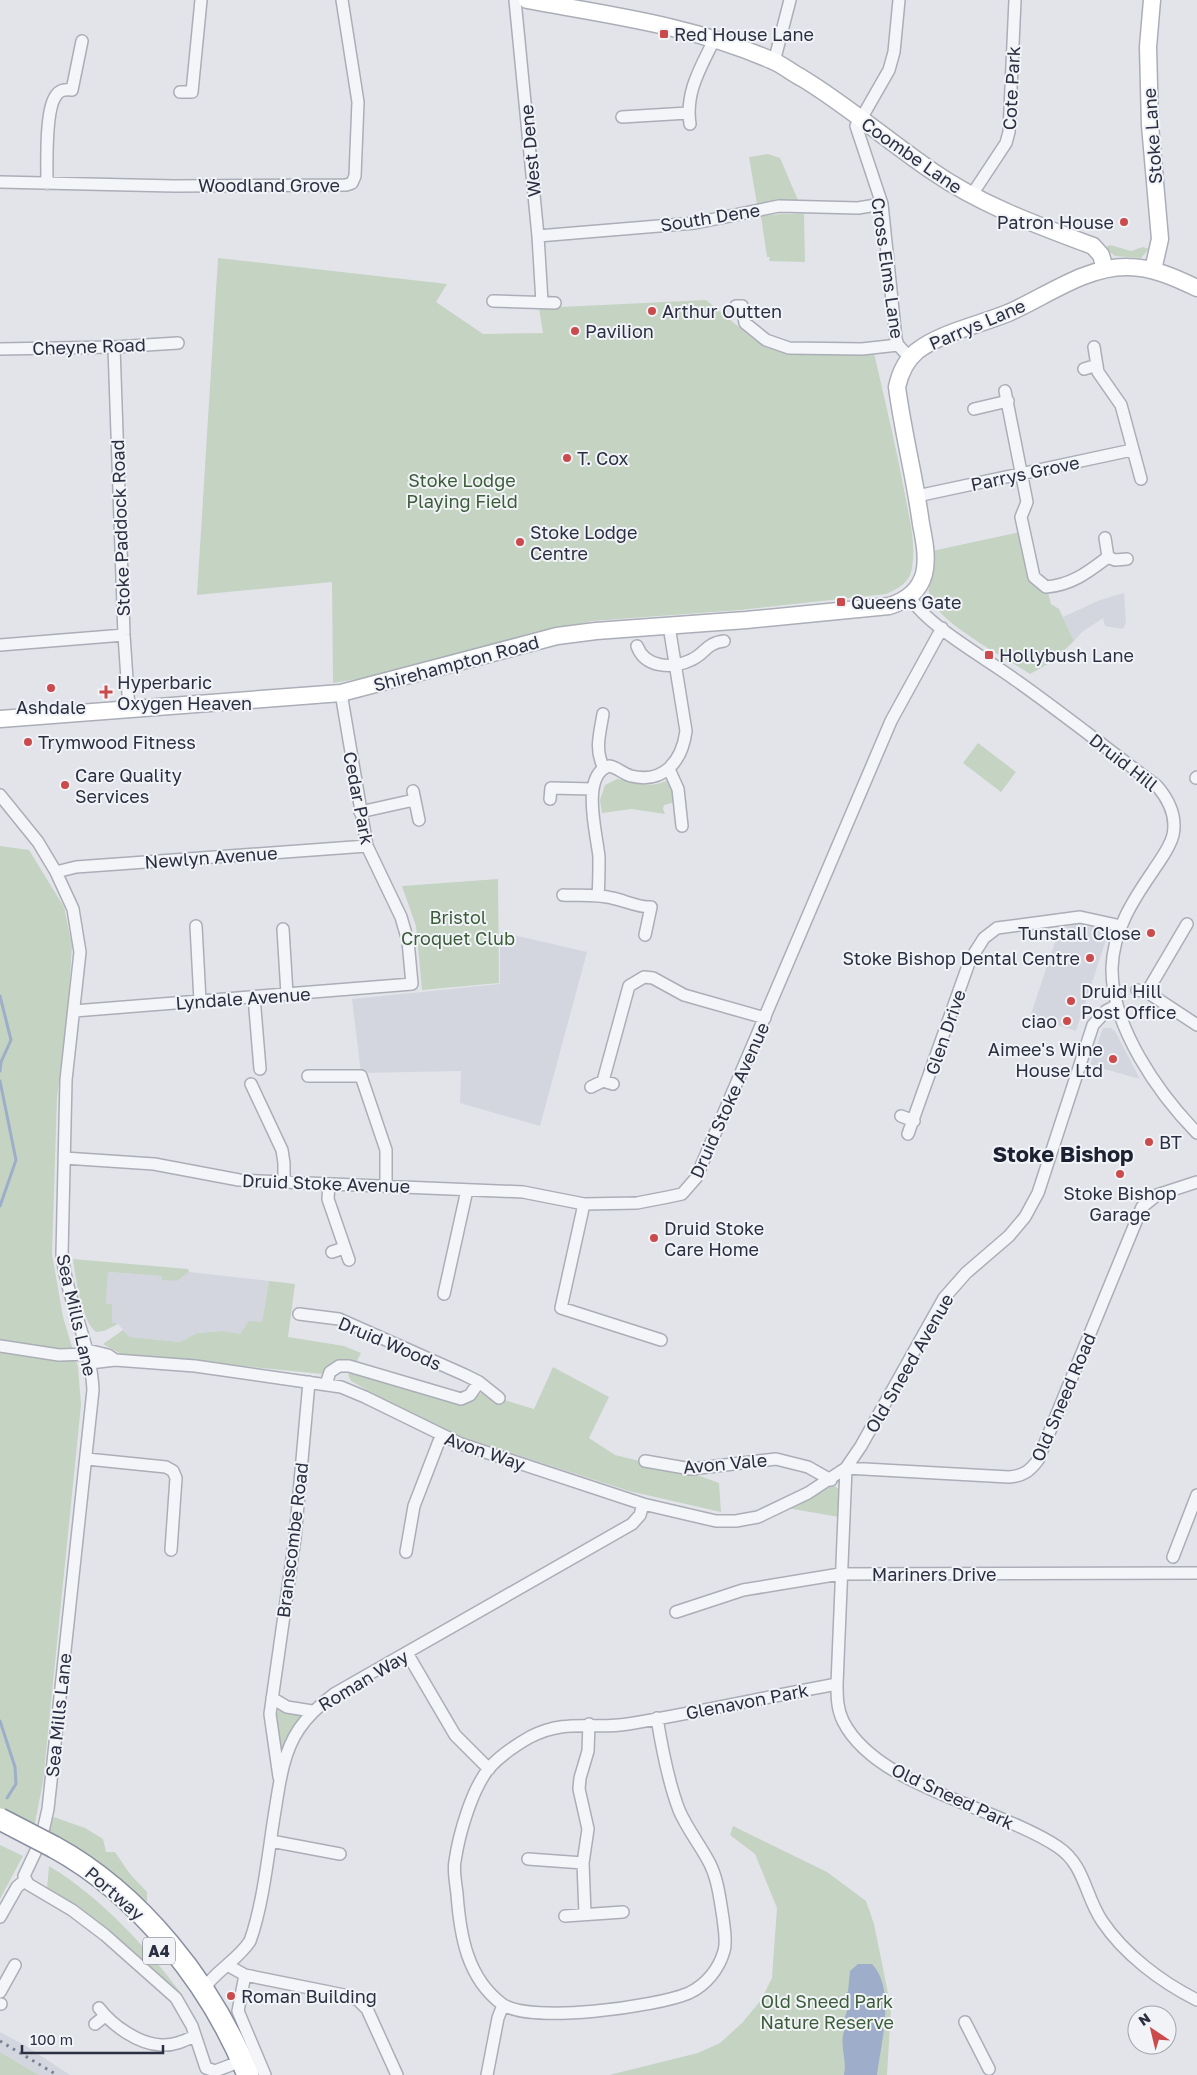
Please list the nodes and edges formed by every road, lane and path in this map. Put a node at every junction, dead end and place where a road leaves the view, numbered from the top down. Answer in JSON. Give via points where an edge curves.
{"nodes":[{"id":1,"x":201,"y":0,"type":"edge"},
{"id":2,"x":342,"y":0,"type":"edge"},
{"id":3,"x":515,"y":0,"type":"edge"},
{"id":4,"x":526,"y":0,"type":"edge"},
{"id":5,"x":790,"y":0,"type":"edge"},
{"id":6,"x":899,"y":0,"type":"edge"},
{"id":7,"x":1015,"y":0,"type":"edge"},
{"id":8,"x":1152,"y":0,"type":"edge"},
{"id":9,"x":714,"y":40,"type":"junction"},
{"id":10,"x":82,"y":41,"type":"dead end"},
{"id":11,"x":774,"y":62,"type":"junction"},
{"id":12,"x":180,"y":92,"type":"dead end"},
{"id":13,"x":622,"y":117,"type":"dead end"},
{"id":14,"x":860,"y":118,"type":"junction"},
{"id":15,"x":0,"y":182,"type":"edge"},
{"id":16,"x":47,"y":184,"type":"junction"},
{"id":17,"x":972,"y":196,"type":"junction"},
{"id":18,"x":882,"y":204,"type":"junction"},
{"id":19,"x":538,"y":236,"type":"junction"},
{"id":20,"x":1105,"y":270,"type":"junction"},
{"id":21,"x":1153,"y":270,"type":"junction"},
{"id":22,"x":1197,"y":288,"type":"edge"},
{"id":23,"x":493,"y":301,"type":"dead end"},
{"id":24,"x":542,"y":302,"type":"junction"},
{"id":25,"x":555,"y":303,"type":"dead end"},
{"id":26,"x":736,"y":306,"type":"dead end"},
{"id":27,"x":178,"y":343,"type":"dead end"},
{"id":28,"x":898,"y":345,"type":"junction"},
{"id":29,"x":114,"y":347,"type":"junction"},
{"id":30,"x":1094,"y":347,"type":"dead end"},
{"id":31,"x":0,"y":349,"type":"edge"},
{"id":32,"x":910,"y":358,"type":"junction"},
{"id":33,"x":1096,"y":365,"type":"junction"},
{"id":34,"x":1084,"y":369,"type":"dead end"},
{"id":35,"x":974,"y":409,"type":"dead end"},
{"id":36,"x":1132,"y":450,"type":"junction"},
{"id":37,"x":1023,"y":473,"type":"junction"},
{"id":38,"x":1141,"y":479,"type":"dead end"},
{"id":39,"x":917,"y":496,"type":"junction"},
{"id":40,"x":1105,"y":538,"type":"dead end"},
{"id":41,"x":1108,"y":557,"type":"junction"},
{"id":42,"x":1127,"y":559,"type":"dead end"},
{"id":43,"x":910,"y":597,"type":"junction"},
{"id":44,"x":668,"y":626,"type":"junction"},
{"id":45,"x":942,"y":628,"type":"junction"},
{"id":46,"x":124,"y":635,"type":"junction"},
{"id":47,"x":724,"y":641,"type":"dead end"},
{"id":48,"x":0,"y":645,"type":"edge"},
{"id":49,"x":637,"y":646,"type":"dead end"},
{"id":50,"x":675,"y":664,"type":"junction"},
{"id":51,"x":341,"y":693,"type":"junction"},
{"id":52,"x":129,"y":709,"type":"junction"},
{"id":53,"x":603,"y":714,"type":"dead end"},
{"id":54,"x":0,"y":719,"type":"edge"},
{"id":55,"x":604,"y":768,"type":"junction"},
{"id":56,"x":669,"y":769,"type":"junction"},
{"id":57,"x":593,"y":789,"type":"junction"},
{"id":58,"x":0,"y":795,"type":"edge"},
{"id":59,"x":550,"y":799,"type":"dead end"},
{"id":60,"x":360,"y":812,"type":"junction"},
{"id":61,"x":419,"y":820,"type":"dead end"},
{"id":62,"x":682,"y":826,"type":"dead end"},
{"id":63,"x":367,"y":846,"type":"junction"},
{"id":64,"x":56,"y":872,"type":"junction"},
{"id":65,"x":563,"y":895,"type":"dead end"},
{"id":66,"x":598,"y":896,"type":"junction"},
{"id":67,"x":1187,"y":924,"type":"dead end"},
{"id":68,"x":196,"y":926,"type":"dead end"},
{"id":69,"x":1121,"y":926,"type":"junction"},
{"id":70,"x":283,"y":930,"type":"dead end"},
{"id":71,"x":645,"y":934,"type":"dead end"},
{"id":72,"x":412,"y":984,"type":"joint"},
{"id":73,"x":287,"y":994,"type":"junction"},
{"id":74,"x":254,"y":998,"type":"junction"},
{"id":75,"x":200,"y":1001,"type":"junction"},
{"id":76,"x":1117,"y":1005,"type":"junction"},
{"id":77,"x":74,"y":1011,"type":"junction"},
{"id":78,"x":765,"y":1018,"type":"junction"},
{"id":79,"x":1197,"y":1025,"type":"edge"},
{"id":80,"x":264,"y":1062,"type":"dead end"},
{"id":81,"x":308,"y":1076,"type":"dead end"},
{"id":82,"x":592,"y":1087,"type":"dead end"},
{"id":83,"x":266,"y":1089,"type":"dead end"},
{"id":84,"x":901,"y":1116,"type":"dead end"},
{"id":85,"x":914,"y":1121,"type":"junction"},
{"id":86,"x":1197,"y":1133,"type":"edge"},
{"id":87,"x":908,"y":1134,"type":"dead end"},
{"id":88,"x":64,"y":1158,"type":"junction"},
{"id":89,"x":284,"y":1181,"type":"junction"},
{"id":90,"x":1197,"y":1182,"type":"edge"},
{"id":91,"x":329,"y":1184,"type":"junction"},
{"id":92,"x":386,"y":1185,"type":"junction"},
{"id":93,"x":467,"y":1190,"type":"junction"},
{"id":94,"x":584,"y":1204,"type":"junction"},
{"id":95,"x":344,"y":1248,"type":"junction"},
{"id":96,"x":332,"y":1252,"type":"dead end"},
{"id":97,"x":349,"y":1260,"type":"dead end"},
{"id":98,"x":445,"y":1294,"type":"dead end"},
{"id":99,"x":299,"y":1314,"type":"dead end"},
{"id":100,"x":661,"y":1340,"type":"dead end"},
{"id":101,"x":0,"y":1346,"type":"edge"},
{"id":102,"x":89,"y":1356,"type":"junction"},
{"id":103,"x":310,"y":1382,"type":"junction"},
{"id":104,"x":479,"y":1382,"type":"junction"},
{"id":105,"x":326,"y":1384,"type":"junction"},
{"id":106,"x":499,"y":1398,"type":"dead end"},
{"id":107,"x":441,"y":1436,"type":"junction"},
{"id":108,"x":87,"y":1459,"type":"junction"},
{"id":109,"x":645,"y":1461,"type":"dead end"},
{"id":110,"x":846,"y":1468,"type":"junction"},
{"id":111,"x":831,"y":1480,"type":"junction"},
{"id":112,"x":1197,"y":1496,"type":"edge"},
{"id":113,"x":643,"y":1504,"type":"junction"},
{"id":114,"x":174,"y":1544,"type":"dead end"},
{"id":115,"x":406,"y":1552,"type":"dead end"},
{"id":116,"x":1172,"y":1557,"type":"dead end"},
{"id":117,"x":1197,"y":1573,"type":"edge"},
{"id":118,"x":840,"y":1574,"type":"junction"},
{"id":119,"x":676,"y":1612,"type":"dead end"},
{"id":120,"x":407,"y":1653,"type":"junction"},
{"id":121,"x":837,"y":1684,"type":"junction"},
{"id":122,"x":272,"y":1698,"type":"junction"},
{"id":123,"x":312,"y":1712,"type":"junction"},
{"id":124,"x":657,"y":1718,"type":"junction"},
{"id":125,"x":589,"y":1724,"type":"junction"},
{"id":126,"x":489,"y":1769,"type":"junction"},
{"id":127,"x":280,"y":1779,"type":"junction"},
{"id":128,"x":0,"y":1819,"type":"edge"},
{"id":129,"x":0,"y":1831,"type":"edge"},
{"id":130,"x":271,"y":1841,"type":"junction"},
{"id":131,"x":52,"y":1851,"type":"junction"},
{"id":132,"x":340,"y":1854,"type":"dead end"},
{"id":133,"x":528,"y":1859,"type":"dead end"},
{"id":134,"x":583,"y":1863,"type":"junction"},
{"id":135,"x":25,"y":1880,"type":"junction"},
{"id":136,"x":623,"y":1912,"type":"dead end"},
{"id":137,"x":585,"y":1914,"type":"junction"},
{"id":138,"x":565,"y":1916,"type":"dead end"},
{"id":139,"x":0,"y":1917,"type":"edge"},
{"id":140,"x":15,"y":1965,"type":"dead end"},
{"id":141,"x":227,"y":1965,"type":"junction"},
{"id":142,"x":244,"y":1976,"type":"junction"},
{"id":143,"x":198,"y":1982,"type":"junction"},
{"id":144,"x":0,"y":1992,"type":"edge"},
{"id":145,"x":1197,"y":2000,"type":"edge"},
{"id":146,"x":503,"y":2005,"type":"junction"},
{"id":147,"x":965,"y":2022,"type":"dead end"},
{"id":148,"x":95,"y":2024,"type":"dead end"},
{"id":149,"x":193,"y":2031,"type":"junction"},
{"id":150,"x":227,"y":2072,"type":"edge"},
{"id":151,"x":988,"y":2073,"type":"edge"},
{"id":152,"x":266,"y":2075,"type":"edge"},
{"id":153,"x":397,"y":2075,"type":"edge"},
{"id":154,"x":487,"y":2075,"type":"edge"}],
"edges":[{"from":1,"to":12,"type":"street","via":[[192,92]]},
{"from":2,"to":16,"type":"street","name":"Woodland Grove","via":[[358,102],[352,183],[318,186]]},
{"from":3,"to":19,"type":"street","name":"West Dene"},
{"from":4,"to":9,"type":"main road","name":"Coombe Lane","via":[[646,22]]},
{"from":5,"to":11,"type":"street"},
{"from":6,"to":14,"type":"street","via":[[890,70]]},
{"from":7,"to":17,"type":"street","name":"Cote Park","via":[[1009,132],[1006,143]]},
{"from":8,"to":21,"type":"main road","name":"Stoke Lane","via":[[1148,48],[1150,125],[1160,239]]},
{"from":9,"to":11,"type":"main road","name":"Coombe Lane"},
{"from":9,"to":13,"type":"street","via":[[694,81],[689,118],[635,111]]},
{"from":10,"to":16,"type":"street","via":[[75,53],[72,90],[63,89],[50,110]]},
{"from":11,"to":14,"type":"main road","name":"Coombe Lane","via":[[822,90]]},
{"from":14,"to":17,"type":"main road","name":"Coombe Lane"},
{"from":14,"to":18,"type":"street","name":"Cross Elms Lane","via":[[856,126]]},
{"from":15,"to":16,"type":"street","name":"Woodland Grove"},
{"from":17,"to":20,"type":"main road","name":"Coombe Lane","via":[[1020,219],[1092,246],[1101,255]]},
{"from":18,"to":19,"type":"street","name":"South Dene","via":[[858,208],[779,206],[695,223]]},
{"from":18,"to":28,"type":"street","name":"Cross Elms Lane"},
{"from":19,"to":24,"type":"street","name":"West Dene"},
{"from":20,"to":21,"type":"main road","name":"Parrys Lane","via":[[1128,267]]},
{"from":20,"to":32,"type":"main road","name":"Parrys Lane","via":[[933,342]]},
{"from":21,"to":22,"type":"main road","name":"Parrys Lane"},
{"from":23,"to":24,"type":"street"},
{"from":24,"to":25,"type":"street"},
{"from":26,"to":28,"type":"street","via":[[742,306],[745,323],[766,340],[789,348],[862,349]]},
{"from":27,"to":29,"type":"street","name":"Cheyne Road"},
{"from":28,"to":32,"type":"street","name":"Cross Elms Lane"},
{"from":29,"to":31,"type":"street","name":"Cheyne Road"},
{"from":29,"to":46,"type":"street","name":"Stoke Paddock Road"},
{"from":30,"to":33,"type":"street"},
{"from":32,"to":39,"type":"main road","name":"Parrys Lane","via":[[899,376],[897,387]]},
{"from":33,"to":34,"type":"street"},
{"from":33,"to":36,"type":"street","via":[[1121,405]]},
{"from":35,"to":37,"type":"street","via":[[1006,396]]},
{"from":36,"to":37,"type":"street","name":"Parrys Grove"},
{"from":36,"to":38,"type":"street"},
{"from":37,"to":39,"type":"street","name":"Parrys Grove"},
{"from":37,"to":41,"type":"street","via":[[1027,502],[1020,517],[1034,577],[1039,583],[1046,587],[1080,579]]},
{"from":39,"to":43,"type":"main road","name":"Parrys Lane","via":[[926,561],[924,574]]},
{"from":40,"to":41,"type":"street"},
{"from":41,"to":42,"type":"street"},
{"from":43,"to":44,"type":"main road","name":"Shirehampton Road","via":[[889,606]]},
{"from":43,"to":45,"type":"street","name":"Druid Hill"},
{"from":44,"to":50,"type":"street"},
{"from":44,"to":51,"type":"main road","name":"Shirehampton Road","via":[[557,636]]},
{"from":45,"to":69,"type":"street","name":"Druid Hill","via":[[1157,786],[1165,796],[1174,816],[1172,841],[1137,894]]},
{"from":45,"to":78,"type":"street","name":"Druid Stoke Avenue","via":[[891,721]]},
{"from":46,"to":48,"type":"street"},
{"from":46,"to":52,"type":"street","name":"Stoke Paddock Road"},
{"from":47,"to":50,"type":"street","via":[[713,642],[690,661]]},
{"from":49,"to":50,"type":"street","via":[[644,659],[654,664]]},
{"from":50,"to":56,"type":"street","via":[[686,731],[684,747]]},
{"from":51,"to":52,"type":"main road","name":"Shirehampton Road"},
{"from":51,"to":60,"type":"street","name":"Cedar Park"},
{"from":52,"to":54,"type":"main road","name":"Shirehampton Road"},
{"from":53,"to":55,"type":"street","via":[[597,750]]},
{"from":55,"to":56,"type":"street","via":[[612,766],[632,776],[652,778]]},
{"from":55,"to":57,"type":"street"},
{"from":56,"to":62,"type":"street","via":[[678,789],[675,809]]},
{"from":57,"to":59,"type":"street","via":[[550,788]]},
{"from":57,"to":66,"type":"street","via":[[599,858]]},
{"from":58,"to":64,"type":"street","name":"Sea Mills Lane","via":[[38,842]]},
{"from":60,"to":61,"type":"street","via":[[414,796]]},
{"from":60,"to":63,"type":"street","name":"Cedar Park"},
{"from":63,"to":64,"type":"street","name":"Newlyn Avenue","via":[[76,866]]},
{"from":63,"to":72,"type":"street","name":"Cedar Park","via":[[401,917],[408,941]]},
{"from":64,"to":77,"type":"street","name":"Sea Mills Lane","via":[[73,909],[80,952]]},
{"from":65,"to":66,"type":"street"},
{"from":66,"to":71,"type":"street","via":[[651,907]]},
{"from":67,"to":79,"type":"street","via":[[1142,991]]},
{"from":68,"to":75,"type":"street","via":[[192,940]]},
{"from":69,"to":76,"type":"street","name":"Druid Hill","via":[[1112,967]]},
{"from":69,"to":85,"type":"street","name":"Glen Drive","via":[[1080,917],[997,928],[984,938],[970,960]]},
{"from":70,"to":73,"type":"street","via":[[279,944]]},
{"from":72,"to":73,"type":"street","name":"Lyndale Avenue"},
{"from":73,"to":74,"type":"street","name":"Lyndale Avenue"},
{"from":74,"to":75,"type":"street","name":"Lyndale Avenue"},
{"from":74,"to":80,"type":"street"},
{"from":75,"to":77,"type":"street","name":"Lyndale Avenue"},
{"from":76,"to":86,"type":"street","name":"Druid Hill","via":[[1137,1051],[1162,1092]]},
{"from":76,"to":110,"type":"street","name":"Old Sneed Avenue","via":[[1106,1011],[1093,1026],[1038,1193],[1024,1217],[1009,1236],[966,1273],[944,1298]]},
{"from":77,"to":88,"type":"street","name":"Sea Mills Lane","via":[[66,1080]]},
{"from":78,"to":82,"type":"street","via":[[684,996],[653,978],[636,980],[629,986],[608,1083]]},
{"from":78,"to":94,"type":"street","name":"Druid Stoke Avenue","via":[[690,1187],[682,1194],[637,1203]]},
{"from":81,"to":92,"type":"street","via":[[361,1076],[371,1088],[386,1150]]},
{"from":83,"to":89,"type":"street","via":[[253,1089],[282,1150]]},
{"from":84,"to":85,"type":"street"},
{"from":85,"to":87,"type":"street","name":"Glen Drive"},
{"from":88,"to":89,"type":"street","name":"Druid Stoke Avenue","via":[[154,1164],[239,1180]]},
{"from":88,"to":102,"type":"street","name":"Sea Mills Lane","via":[[64,1273]]},
{"from":89,"to":91,"type":"street","name":"Druid Stoke Avenue"},
{"from":90,"to":110,"type":"street","name":"Old Sneed Road","via":[[1158,1195],[1142,1207],[1032,1468],[1009,1477]]},
{"from":91,"to":92,"type":"street","name":"Druid Stoke Avenue"},
{"from":91,"to":95,"type":"street","via":[[328,1199]]},
{"from":92,"to":93,"type":"street","name":"Druid Stoke Avenue"},
{"from":93,"to":94,"type":"street","name":"Druid Stoke Avenue","via":[[523,1192]]},
{"from":93,"to":98,"type":"street"},
{"from":94,"to":100,"type":"street","via":[[561,1308]]},
{"from":95,"to":96,"type":"street"},
{"from":95,"to":97,"type":"street"},
{"from":99,"to":104,"type":"street","name":"Druid Woods","via":[[340,1319]]},
{"from":101,"to":102,"type":"street","name":"Avon Way"},
{"from":102,"to":103,"type":"street","name":"Avon Way"},
{"from":102,"to":108,"type":"street","name":"Sea Mills Lane","via":[[93,1390]]},
{"from":103,"to":105,"type":"street","name":"Avon Way"},
{"from":103,"to":122,"type":"street","name":"Branscombe Road","via":[[295,1538]]},
{"from":104,"to":105,"type":"street","name":"Druid Woods","via":[[470,1395],[461,1399],[349,1366],[339,1366],[330,1372]]},
{"from":104,"to":106,"type":"street","name":"Druid Woods"},
{"from":105,"to":107,"type":"street","name":"Avon Way","via":[[365,1397]]},
{"from":107,"to":113,"type":"street","name":"Avon Way"},
{"from":107,"to":115,"type":"street","via":[[414,1506]]},
{"from":108,"to":114,"type":"street","via":[[166,1467],[173,1471],[176,1478]]},
{"from":108,"to":135,"type":"street","name":"Sea Mills Lane","via":[[48,1809],[41,1840],[25,1870]]},
{"from":109,"to":111,"type":"street","name":"Avon Vale","via":[[691,1469],[776,1459],[808,1467]]},
{"from":110,"to":111,"type":"street","name":"Avon Way"},
{"from":110,"to":118,"type":"street","name":"Old Sneed Park"},
{"from":111,"to":113,"type":"street","name":"Avon Way","via":[[777,1509],[736,1521],[697,1518]]},
{"from":112,"to":116,"type":"street"},
{"from":113,"to":120,"type":"street","name":"Roman Way","via":[[640,1515],[632,1524]]},
{"from":117,"to":118,"type":"street","name":"Mariners Drive"},
{"from":118,"to":119,"type":"street","name":"Mariners Drive","via":[[743,1590]]},
{"from":118,"to":121,"type":"street","name":"Old Sneed Park"},
{"from":120,"to":123,"type":"street","name":"Roman Way","via":[[334,1694]]},
{"from":120,"to":126,"type":"street","via":[[455,1735]]},
{"from":121,"to":124,"type":"street","name":"Glenavon Park"},
{"from":121,"to":145,"type":"street","name":"Old Sneed Park","via":[[842,1720],[862,1746],[899,1774],[1060,1848],[1078,1866],[1098,1913],[1117,1939],[1167,1984]]},
{"from":122,"to":123,"type":"street","via":[[287,1707]]},
{"from":122,"to":127,"type":"street","name":"Branscombe Road","via":[[271,1729]]},
{"from":123,"to":127,"type":"street","name":"Roman Way","via":[[298,1730]]},
{"from":124,"to":125,"type":"street","name":"Glenavon Park","via":[[612,1726]]},
{"from":124,"to":146,"type":"street","via":[[663,1759],[680,1812],[711,1867],[720,1901],[725,1948],[717,1967],[704,1983],[690,1992],[646,2004],[607,2010],[554,2012],[516,2010]]},
{"from":125,"to":126,"type":"street","name":"Glenavon Park","via":[[557,1726],[532,1736]]},
{"from":125,"to":134,"type":"street","via":[[588,1751],[580,1784],[588,1828]]},
{"from":126,"to":146,"type":"street","name":"Glenavon Park","via":[[468,1810],[454,1863],[458,1910],[471,1967]]},
{"from":127,"to":130,"type":"street","name":"Roman Way"},
{"from":128,"to":131,"type":"highway","name":"Portway","number":"A4","bridge":true},
{"from":129,"to":131,"type":"highway","name":"Portway","number":"A4"},
{"from":130,"to":132,"type":"street"},
{"from":130,"to":141,"type":"street","name":"Roman Way","via":[[250,1941],[244,1951]]},
{"from":131,"to":143,"type":"highway","name":"Portway","number":"A4","via":[[89,1868],[119,1894],[159,1933]]},
{"from":131,"to":150,"type":"highway","name":"Portway","number":"A4","via":[[113,1902],[189,1988],[209,2019]]},
{"from":133,"to":134,"type":"street"},
{"from":134,"to":137,"type":"street"},
{"from":135,"to":139,"type":"street","name":"Sea Mills Lane","via":[[17,1887]]},
{"from":135,"to":149,"type":"street","via":[[85,1920],[159,1982],[179,2003]]},
{"from":136,"to":137,"type":"street"},
{"from":137,"to":138,"type":"street"},
{"from":140,"to":144,"type":"street"},
{"from":141,"to":142,"type":"street"},
{"from":141,"to":143,"type":"street","name":"Roman Way","via":[[207,1973]]},
{"from":141,"to":143,"type":"street","name":"Roman Way","via":[[208,1983]]},
{"from":142,"to":152,"type":"street","via":[[238,2011]]},
{"from":142,"to":153,"type":"street","via":[[358,2000],[367,2009]]},
{"from":143,"to":150,"type":"highway","name":"Portway","number":"A4","via":[[225,2026]]},
{"from":146,"to":154,"type":"street"},
{"from":147,"to":151,"type":"street"},
{"from":148,"to":149,"type":"street","via":[[102,2012],[129,2034],[152,2044],[170,2045]]},
{"from":149,"to":150,"type":"street","via":[[206,2068]]}]}
